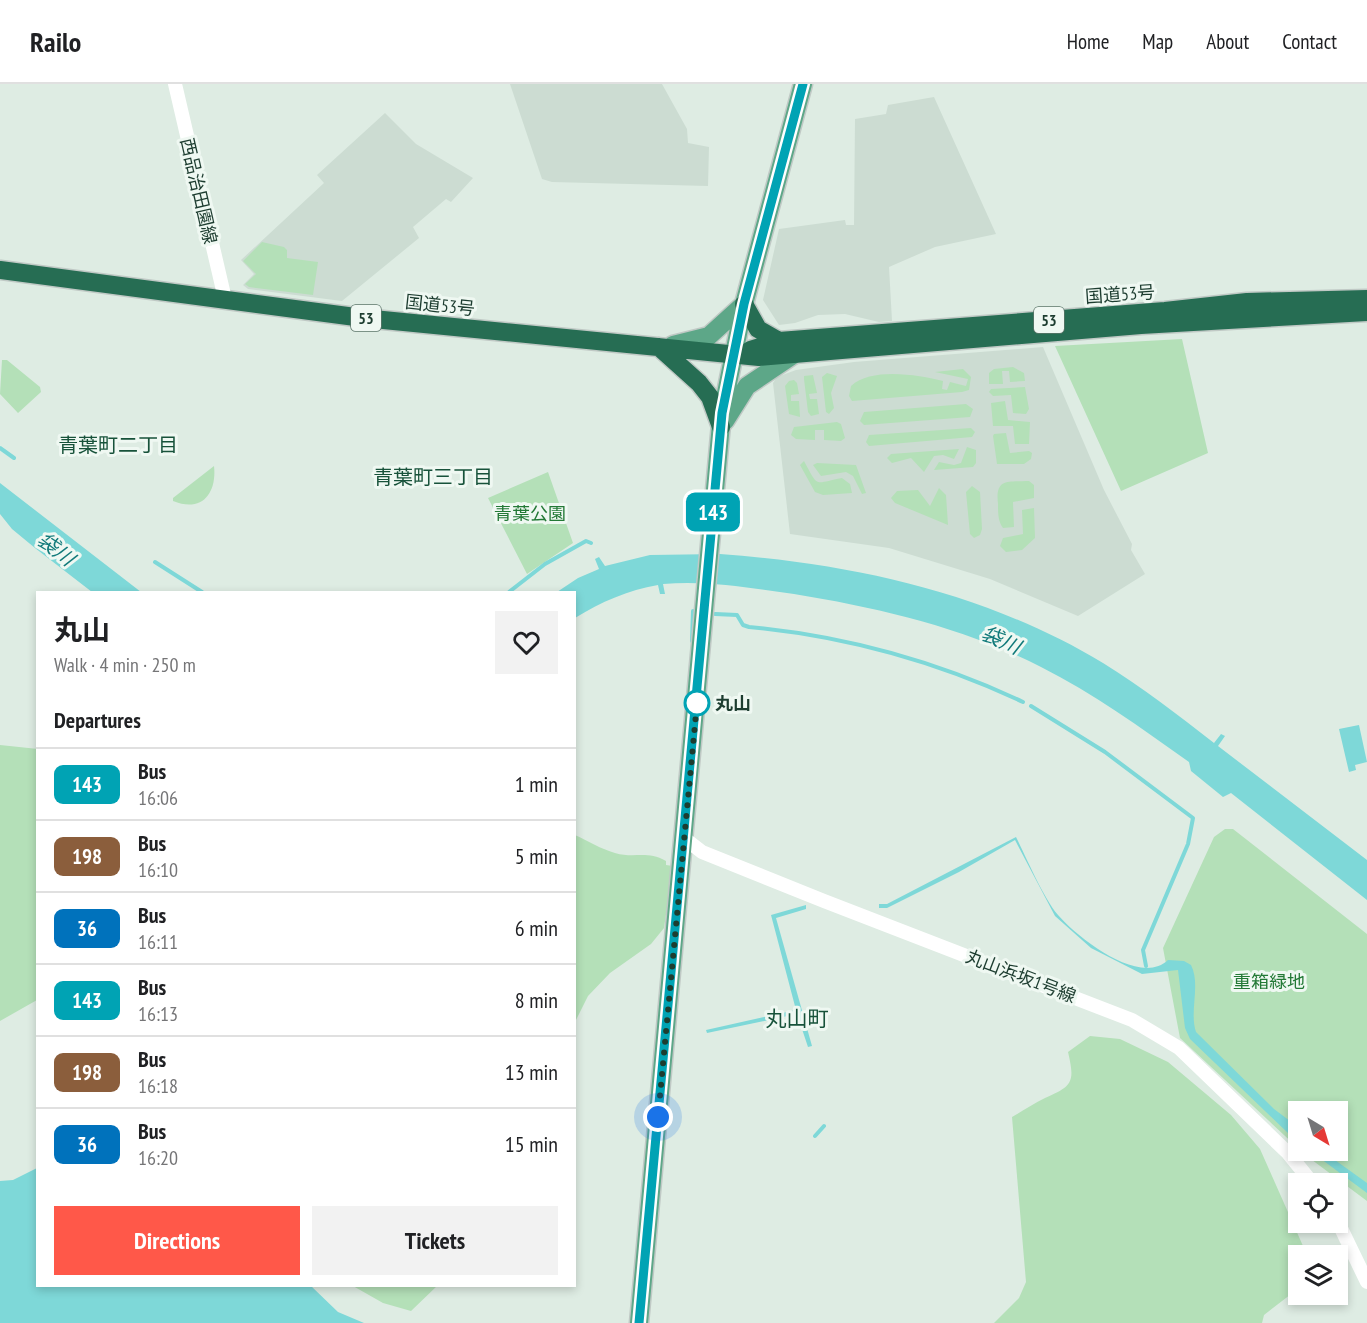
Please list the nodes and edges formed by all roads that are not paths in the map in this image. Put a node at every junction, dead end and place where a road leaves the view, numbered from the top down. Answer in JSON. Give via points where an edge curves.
{"nodes":[{"id":1,"x":175,"y":84,"type":"edge"},
{"id":2,"x":803,"y":84,"type":"edge"},
{"id":3,"x":0,"y":270,"type":"edge"},
{"id":4,"x":225,"y":298,"type":"junction"},
{"id":5,"x":744,"y":304,"type":"junction"},
{"id":6,"x":1365,"y":306,"type":"edge"},
{"id":7,"x":779,"y":341,"type":"junction"},
{"id":8,"x":659,"y":347,"type":"junction"},
{"id":9,"x":734,"y":354,"type":"junction"},
{"id":10,"x":793,"y":355,"type":"junction"},
{"id":11,"x":721,"y":427,"type":"junction"},
{"id":12,"x":684,"y":838,"type":"junction"},
{"id":13,"x":1304,"y":1173,"type":"edge"},
{"id":14,"x":1343,"y":1233,"type":"edge"},
{"id":15,"x":1367,"y":1282,"type":"edge"},
{"id":16,"x":639,"y":1323,"type":"edge"}],
"edges":[{"from":1,"to":4,"type":"street","name":"西品治田園線"},
{"from":2,"to":5,"type":"main road"},
{"from":3,"to":4,"type":"highway","name":"国道53号","number":"53"},
{"from":4,"to":8,"type":"highway","name":"国道53号","number":"53","via":[[363,318]]},
{"from":5,"to":7,"type":"highway","via":[[755,325]]},
{"from":5,"to":8,"type":"main road","via":[[709,336]]},
{"from":5,"to":9,"type":"main road"},
{"from":6,"to":7,"type":"highway","name":"国道53号","number":"53","via":[[1247,302]]},
{"from":6,"to":10,"type":"highway","name":"国道53号","number":"53"},
{"from":7,"to":9,"type":"highway","name":"国道53号","number":"53"},
{"from":8,"to":9,"type":"highway","name":"国道53号","number":"53"},
{"from":8,"to":11,"type":"highway","via":[[710,396]]},
{"from":9,"to":10,"type":"highway","name":"国道53号","number":"53"},
{"from":9,"to":11,"type":"main road"},
{"from":10,"to":11,"type":"main road","via":[[747,386]]},
{"from":11,"to":12,"type":"main road"},
{"from":12,"to":13,"type":"street","name":"丸山浜坂1号線","via":[[702,852],[1132,1020],[1179,1048]]},
{"from":12,"to":16,"type":"main road"},
{"from":14,"to":15,"type":"street"}]}
